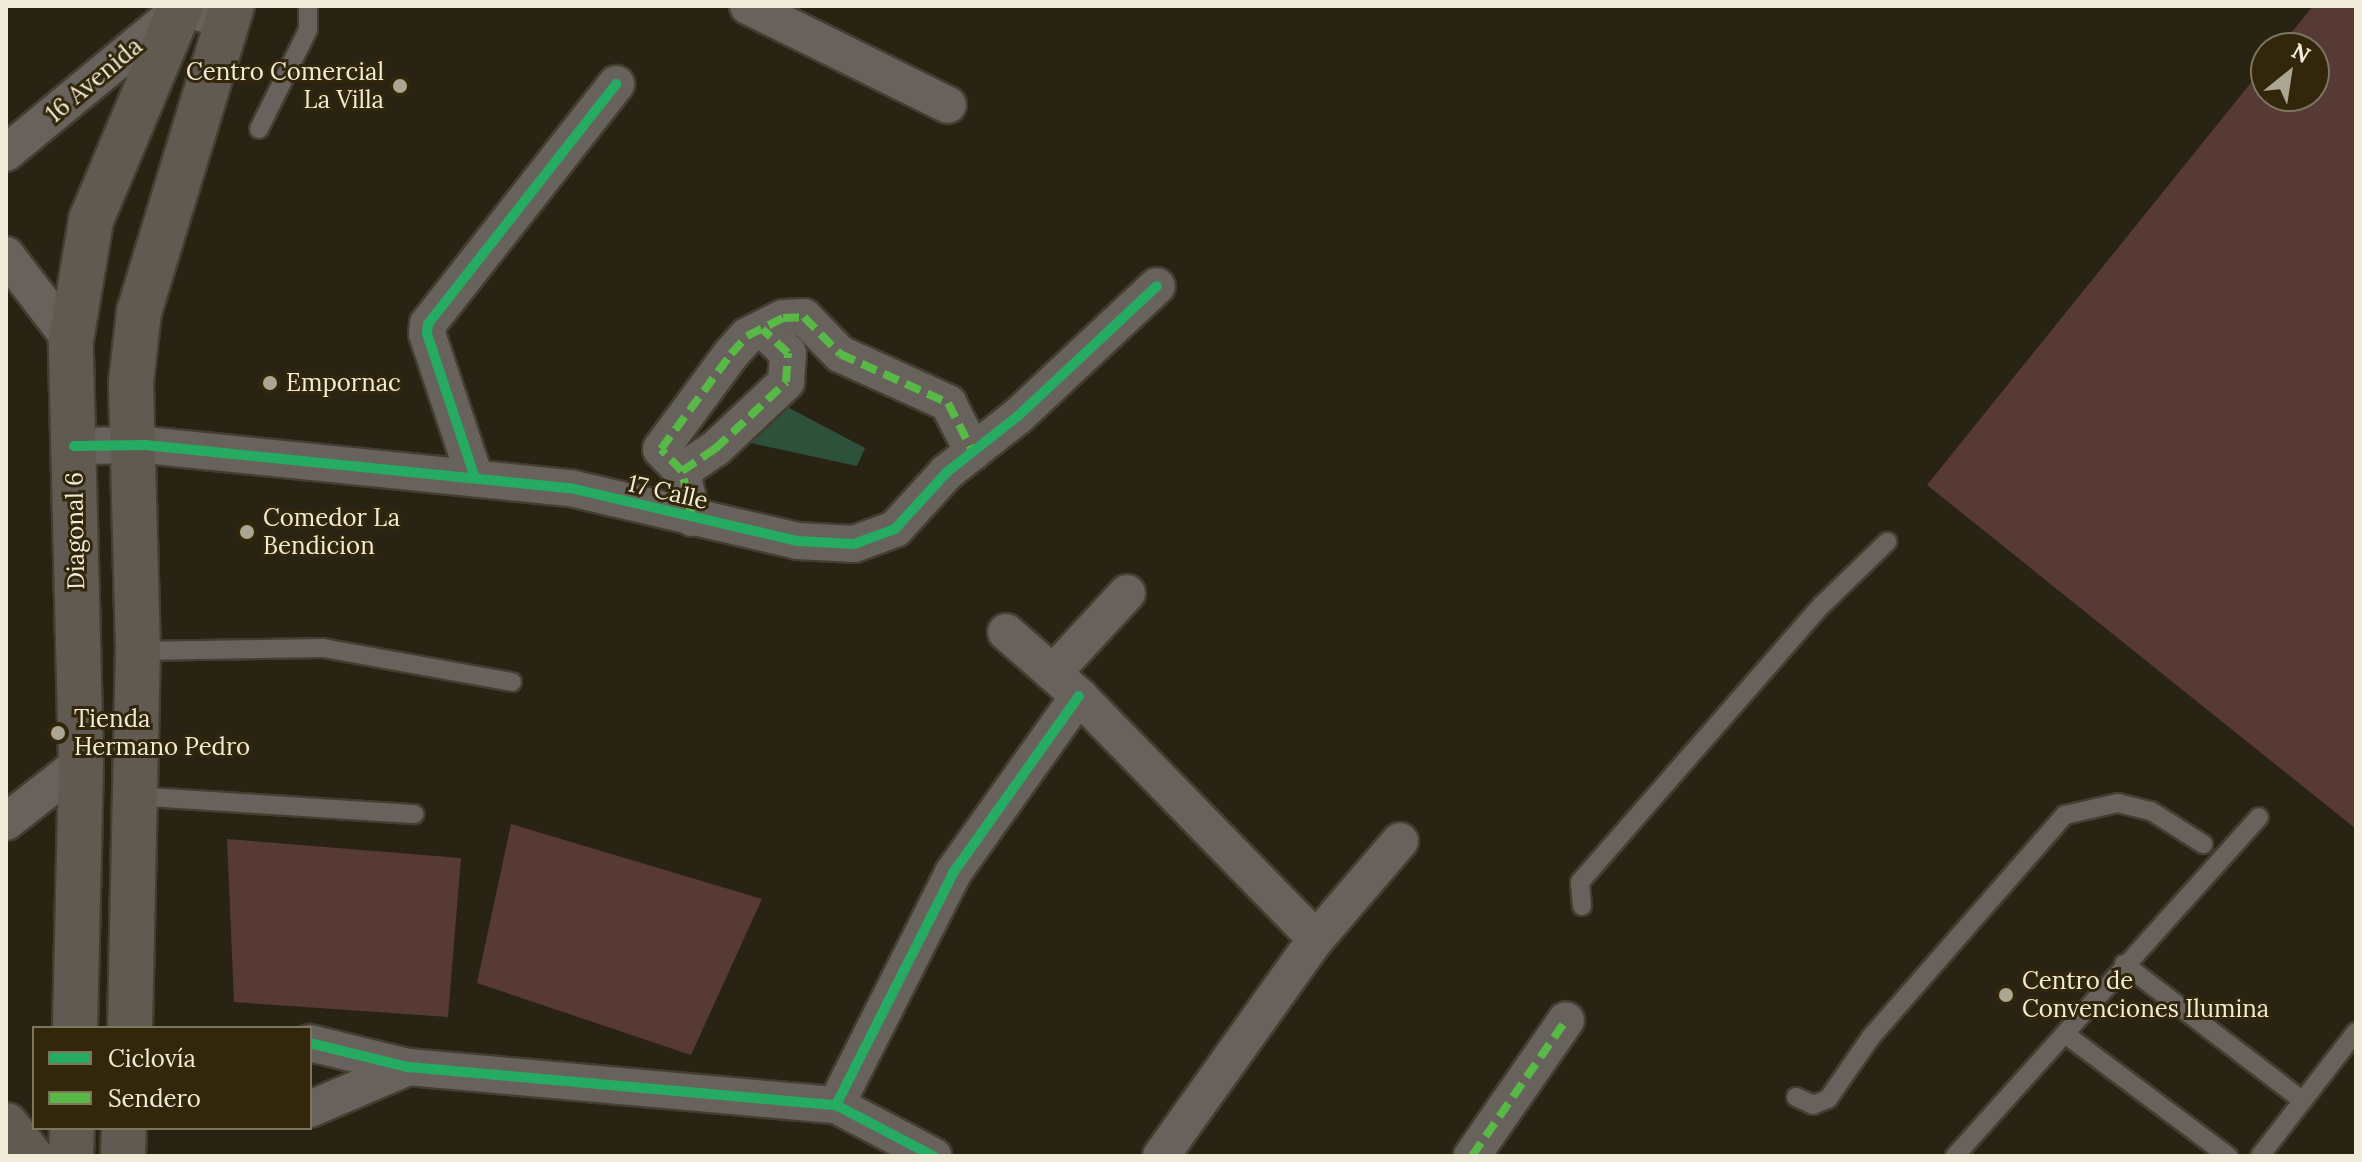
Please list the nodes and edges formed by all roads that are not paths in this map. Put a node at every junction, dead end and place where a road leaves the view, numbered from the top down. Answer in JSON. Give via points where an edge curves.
{"nodes":[{"id":1,"x":308,"y":6,"type":"edge"},
{"id":2,"x":748,"y":6,"type":"edge"},
{"id":3,"x":181,"y":7,"type":"edge"},
{"id":4,"x":230,"y":13,"type":"edge"},
{"id":5,"x":616,"y":84,"type":"dead end"},
{"id":6,"x":948,"y":105,"type":"dead end"},
{"id":7,"x":259,"y":129,"type":"dead end"},
{"id":8,"x":6,"y":153,"type":"edge"},
{"id":9,"x":6,"y":255,"type":"edge"},
{"id":10,"x":1157,"y":286,"type":"dead end"},
{"id":11,"x":762,"y":329,"type":"junction"},
{"id":12,"x":71,"y":340,"type":"junction"},
{"id":13,"x":132,"y":445,"type":"junction"},
{"id":14,"x":74,"y":446,"type":"junction"},
{"id":15,"x":973,"y":452,"type":"junction"},
{"id":16,"x":682,"y":471,"type":"junction"},
{"id":17,"x":475,"y":478,"type":"junction"},
{"id":18,"x":692,"y":518,"type":"junction"},
{"id":19,"x":1887,"y":542,"type":"dead end"},
{"id":20,"x":1127,"y":593,"type":"dead end"},
{"id":21,"x":1006,"y":632,"type":"dead end"},
{"id":22,"x":138,"y":651,"type":"junction"},
{"id":23,"x":512,"y":682,"type":"dead end"},
{"id":24,"x":1066,"y":684,"type":"junction"},
{"id":25,"x":81,"y":763,"type":"junction"},
{"id":26,"x":134,"y":796,"type":"junction"},
{"id":27,"x":414,"y":814,"type":"dead end"},
{"id":28,"x":2259,"y":817,"type":"dead end"},
{"id":29,"x":6,"y":822,"type":"edge"},
{"id":30,"x":1400,"y":841,"type":"dead end"},
{"id":31,"x":2203,"y":844,"type":"dead end"},
{"id":32,"x":1582,"y":906,"type":"dead end"},
{"id":33,"x":1316,"y":939,"type":"junction"},
{"id":34,"x":2124,"y":964,"type":"junction"},
{"id":35,"x":1566,"y":1020,"type":"dead end"},
{"id":36,"x":75,"y":1026,"type":"edge"},
{"id":37,"x":130,"y":1026,"type":"edge"},
{"id":38,"x":2356,"y":1032,"type":"edge"},
{"id":39,"x":2065,"y":1034,"type":"junction"},
{"id":40,"x":312,"y":1043,"type":"edge"},
{"id":41,"x":408,"y":1067,"type":"junction"},
{"id":42,"x":1796,"y":1097,"type":"dead end"},
{"id":43,"x":2303,"y":1101,"type":"junction"},
{"id":44,"x":836,"y":1105,"type":"junction"},
{"id":45,"x":312,"y":1108,"type":"edge"},
{"id":46,"x":6,"y":1125,"type":"edge"},
{"id":47,"x":72,"y":1130,"type":"edge"},
{"id":48,"x":124,"y":1130,"type":"edge"},
{"id":49,"x":30,"y":1156,"type":"edge"},
{"id":50,"x":71,"y":1156,"type":"edge"},
{"id":51,"x":123,"y":1156,"type":"edge"},
{"id":52,"x":933,"y":1156,"type":"edge"},
{"id":53,"x":1161,"y":1156,"type":"edge"},
{"id":54,"x":1472,"y":1156,"type":"edge"},
{"id":55,"x":1955,"y":1156,"type":"edge"},
{"id":56,"x":2228,"y":1156,"type":"edge"},
{"id":57,"x":2260,"y":1156,"type":"edge"}],
"edges":[{"from":1,"to":7,"type":"lane","via":[[308,30]]},
{"from":2,"to":6,"type":"street"},
{"from":3,"to":4,"type":"street"},
{"from":3,"to":8,"type":"street","name":"16 Avenida"},
{"from":3,"to":12,"type":"main road","name":"Diagonal 6","via":[[91,220]]},
{"from":4,"to":13,"type":"main road","via":[[139,312],[131,383]]},
{"from":5,"to":17,"type":"street","via":[[428,324]]},
{"from":9,"to":12,"type":"street"},
{"from":10,"to":15,"type":"street","name":"17 Calle"},
{"from":11,"to":15,"type":"street","via":[[783,318],[804,317],[840,354],[948,403]]},
{"from":11,"to":16,"type":"street","via":[[731,354],[675,423],[661,449]]},
{"from":11,"to":16,"type":"street","via":[[788,353],[786,382],[715,449]]},
{"from":12,"to":14,"type":"main road","name":"Diagonal 6"},
{"from":13,"to":14,"type":"street","name":"17 Calle"},
{"from":13,"to":17,"type":"street","name":"17 Calle"},
{"from":13,"to":22,"type":"main road"},
{"from":14,"to":25,"type":"main road","name":"Diagonal 6"},
{"from":15,"to":18,"type":"street","name":"17 Calle","via":[[895,529],[854,544],[798,541]]},
{"from":16,"to":18,"type":"street"},
{"from":17,"to":18,"type":"street","name":"17 Calle","via":[[570,488]]},
{"from":19,"to":32,"type":"lane","via":[[1822,605],[1580,882]]},
{"from":20,"to":24,"type":"street"},
{"from":21,"to":24,"type":"street"},
{"from":22,"to":23,"type":"lane","via":[[323,648]]},
{"from":22,"to":26,"type":"main road"},
{"from":24,"to":33,"type":"street"},
{"from":24,"to":44,"type":"street","via":[[953,873]]},
{"from":25,"to":29,"type":"street"},
{"from":25,"to":36,"type":"main road","name":"Diagonal 6"},
{"from":26,"to":27,"type":"lane"},
{"from":26,"to":37,"type":"main road"},
{"from":28,"to":34,"type":"lane"},
{"from":30,"to":33,"type":"street"},
{"from":31,"to":42,"type":"lane","via":[[2151,811],[2118,803],[2065,815],[1871,1037],[1828,1099],[1813,1105]]},
{"from":33,"to":53,"type":"street"},
{"from":34,"to":39,"type":"lane"},
{"from":34,"to":43,"type":"lane"},
{"from":35,"to":54,"type":"street"},
{"from":38,"to":43,"type":"lane"},
{"from":39,"to":55,"type":"lane"},
{"from":39,"to":56,"type":"lane"},
{"from":40,"to":41,"type":"street"},
{"from":41,"to":44,"type":"street"},
{"from":41,"to":45,"type":"street"},
{"from":43,"to":57,"type":"lane"},
{"from":44,"to":52,"type":"street"},
{"from":46,"to":49,"type":"main road"},
{"from":47,"to":50,"type":"main road"},
{"from":48,"to":51,"type":"main road"}]}
